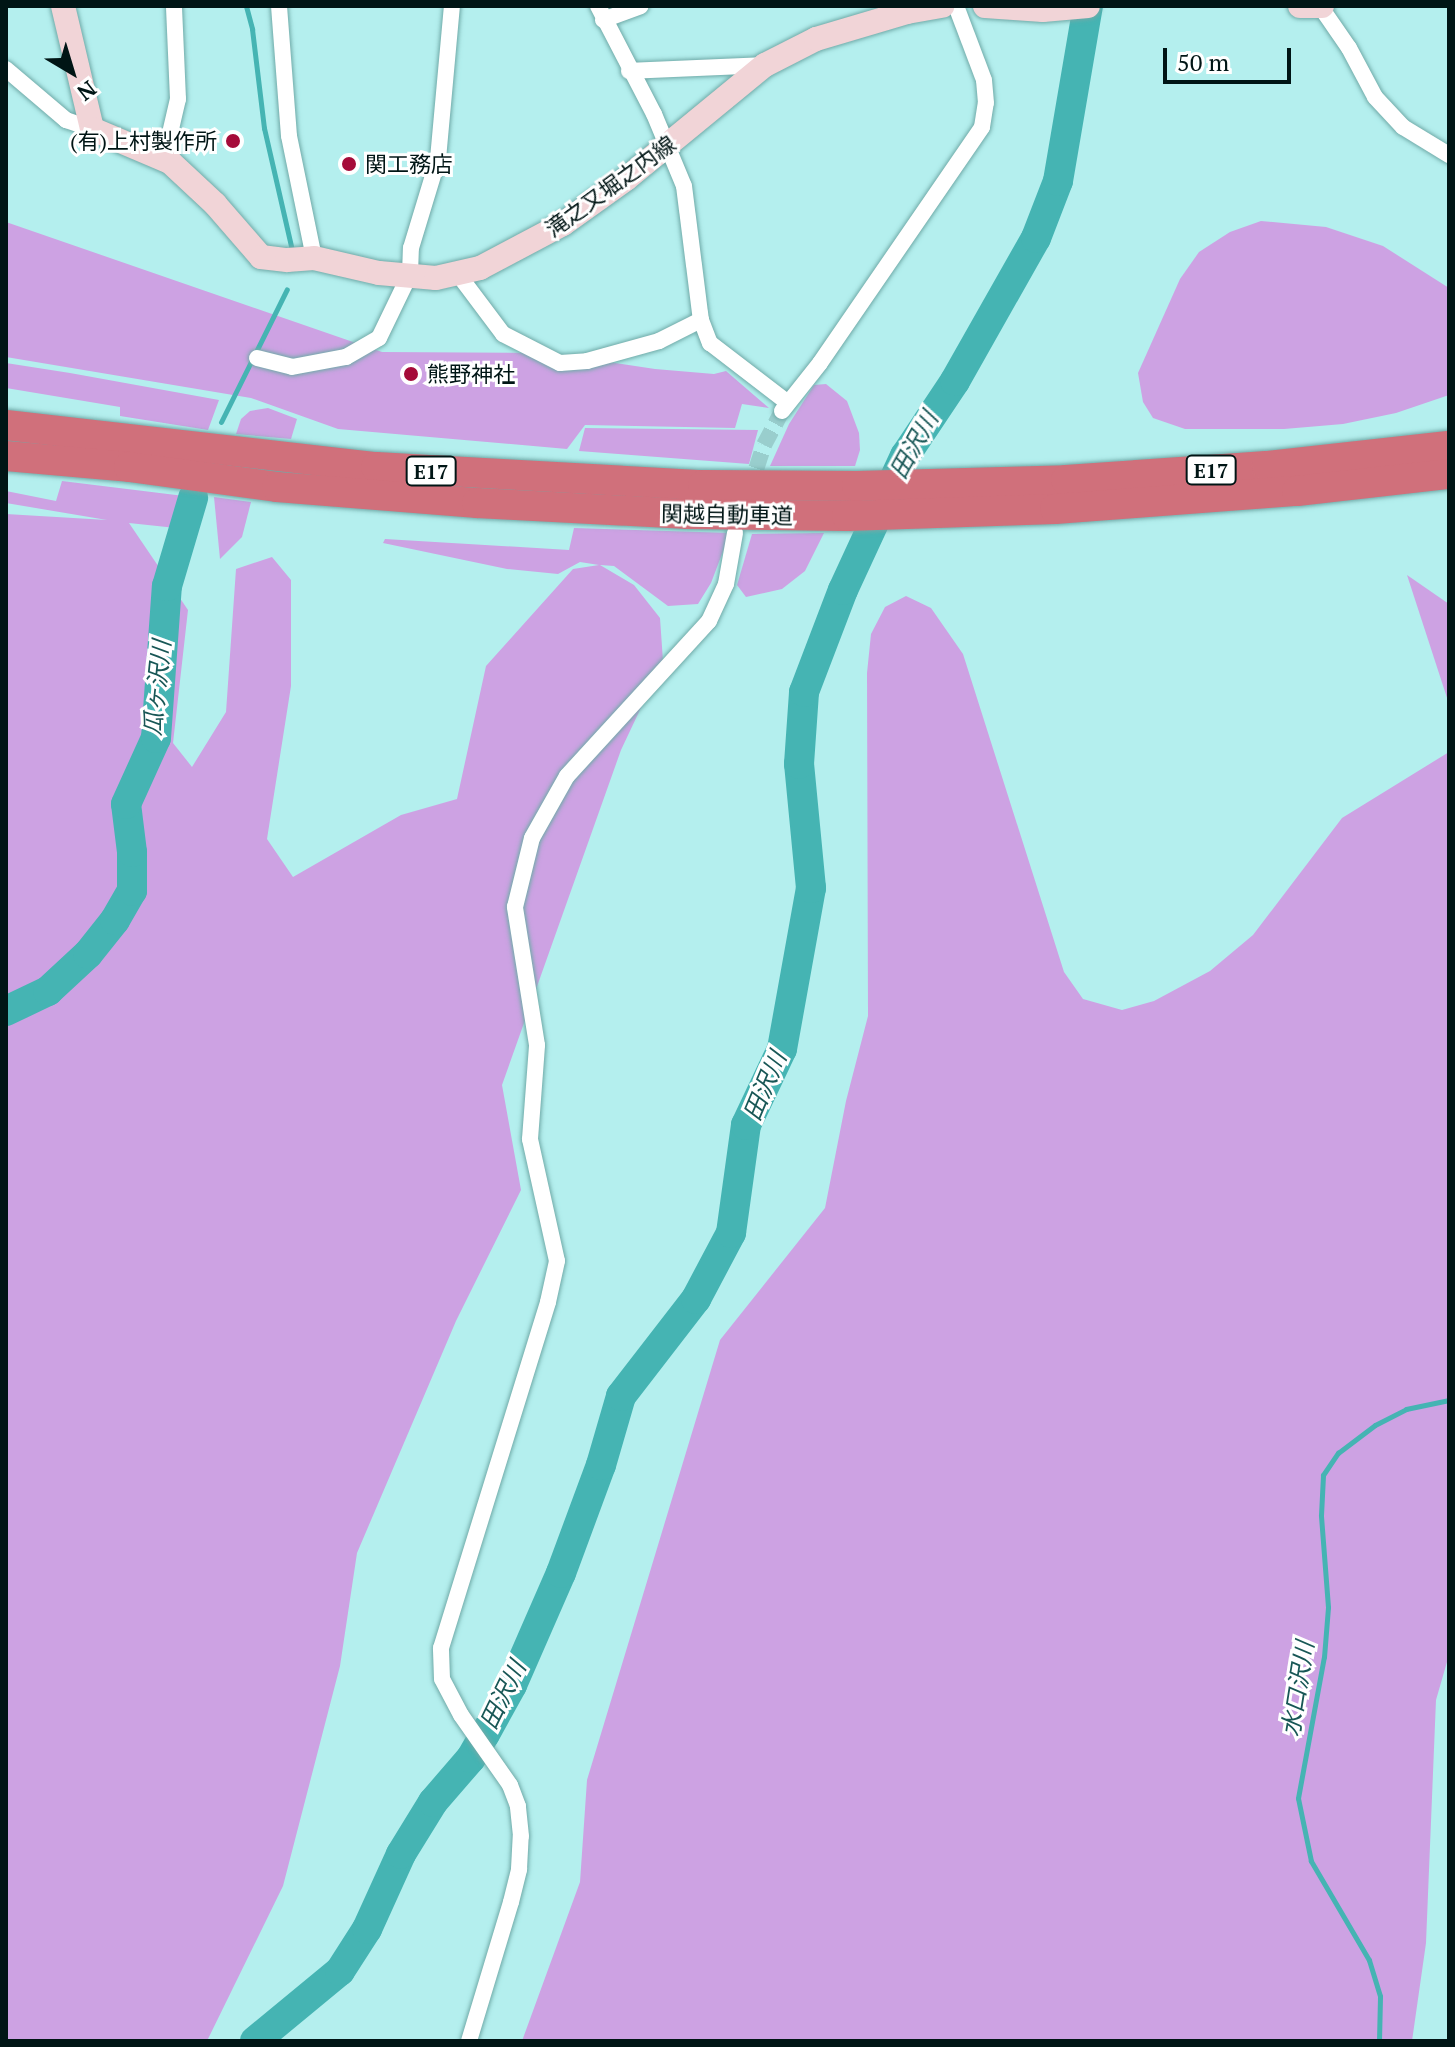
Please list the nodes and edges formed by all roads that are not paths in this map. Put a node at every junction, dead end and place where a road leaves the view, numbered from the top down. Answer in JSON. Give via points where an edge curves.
{"nodes":[{"id":1,"x":63,"y":6,"type":"edge"},
{"id":2,"x":174,"y":6,"type":"edge"},
{"id":3,"x":279,"y":6,"type":"edge"},
{"id":4,"x":452,"y":6,"type":"edge"},
{"id":5,"x":641,"y":6,"type":"edge"},
{"id":6,"x":942,"y":6,"type":"edge"},
{"id":7,"x":956,"y":6,"type":"edge"},
{"id":8,"x":985,"y":6,"type":"edge"},
{"id":9,"x":1088,"y":6,"type":"edge"},
{"id":10,"x":1300,"y":6,"type":"edge"},
{"id":11,"x":1321,"y":6,"type":"edge"},
{"id":12,"x":1027,"y":8,"type":"edge"},
{"id":13,"x":600,"y":13,"type":"edge"},
{"id":14,"x":765,"y":65,"type":"junction"},
{"id":15,"x":6,"y":69,"type":"edge"},
{"id":16,"x":629,"y":71,"type":"junction"},
{"id":17,"x":92,"y":129,"type":"junction"},
{"id":18,"x":667,"y":147,"type":"junction"},
{"id":19,"x":1449,"y":155,"type":"edge"},
{"id":20,"x":164,"y":159,"type":"junction"},
{"id":21,"x":314,"y":258,"type":"junction"},
{"id":22,"x":410,"y":274,"type":"junction"},
{"id":23,"x":458,"y":274,"type":"junction"},
{"id":24,"x":701,"y":320,"type":"junction"},
{"id":25,"x":257,"y":358,"type":"dead end"},
{"id":26,"x":6,"y":425,"type":"edge"},
{"id":27,"x":1449,"y":446,"type":"edge"},
{"id":28,"x":6,"y":456,"type":"edge"},
{"id":29,"x":1449,"y":474,"type":"edge"},
{"id":30,"x":1297,"y":491,"type":"junction"},
{"id":31,"x":1449,"y":493,"type":"edge"},
{"id":32,"x":967,"y":497,"type":"junction"},
{"id":33,"x":735,"y":533,"type":"dead end"},
{"id":34,"x":469,"y":2041,"type":"edge"}],
"edges":[{"from":1,"to":17,"type":"main road"},
{"from":2,"to":20,"type":"street","via":[[178,99]]},
{"from":3,"to":21,"type":"street","via":[[289,136]]},
{"from":4,"to":22,"type":"street","via":[[438,159],[411,248]]},
{"from":5,"to":13,"type":"street"},
{"from":6,"to":14,"type":"main road","name":"滝之又堀之内線","via":[[816,39]]},
{"from":7,"to":24,"type":"street","via":[[984,80],[982,127],[785,406],[710,343]]},
{"from":8,"to":12,"type":"main road"},
{"from":9,"to":12,"type":"main road"},
{"from":10,"to":11,"type":"main road"},
{"from":11,"to":19,"type":"street","via":[[1375,97],[1403,127]]},
{"from":13,"to":16,"type":"street"},
{"from":14,"to":16,"type":"street"},
{"from":14,"to":18,"type":"main road","name":"滝之又堀之内線"},
{"from":15,"to":17,"type":"street","via":[[66,120]]},
{"from":16,"to":18,"type":"street"},
{"from":17,"to":20,"type":"main road","name":"滝之又堀之内線"},
{"from":18,"to":23,"type":"main road","name":"滝之又堀之内線","via":[[563,224],[480,268]]},
{"from":18,"to":24,"type":"street","via":[[684,186]]},
{"from":20,"to":21,"type":"main road","name":"滝之又堀之内線","via":[[215,204],[261,257]]},
{"from":21,"to":22,"type":"main road","name":"滝之又堀之内線","via":[[379,273]]},
{"from":22,"to":23,"type":"main road","name":"滝之又堀之内線"},
{"from":22,"to":25,"type":"street","via":[[379,338],[346,357],[292,367]]},
{"from":23,"to":24,"type":"street","via":[[503,334],[560,363],[659,341]]},
{"from":26,"to":32,"type":"highway","name":"関越自動車道","number":"E17","via":[[480,475],[857,486]]},
{"from":27,"to":32,"type":"highway","name":"関越自動車道","number":"E17"},
{"from":28,"to":32,"type":"highway","name":"関越自動車道","number":"E17","via":[[277,487],[688,514],[847,516]]},
{"from":29,"to":30,"type":"highway","name":"関越自動車道","number":"E17"},
{"from":30,"to":31,"type":"highway","via":[[1343,502]]},
{"from":30,"to":32,"type":"highway","name":"関越自動車道","number":"E17","via":[[1055,509]]},
{"from":33,"to":34,"type":"street","via":[[726,584],[709,621],[567,776],[532,838],[515,907],[537,1045],[530,1139],[557,1261],[441,1648],[442,1679],[510,1785],[521,1836],[516,1880]]}]}
